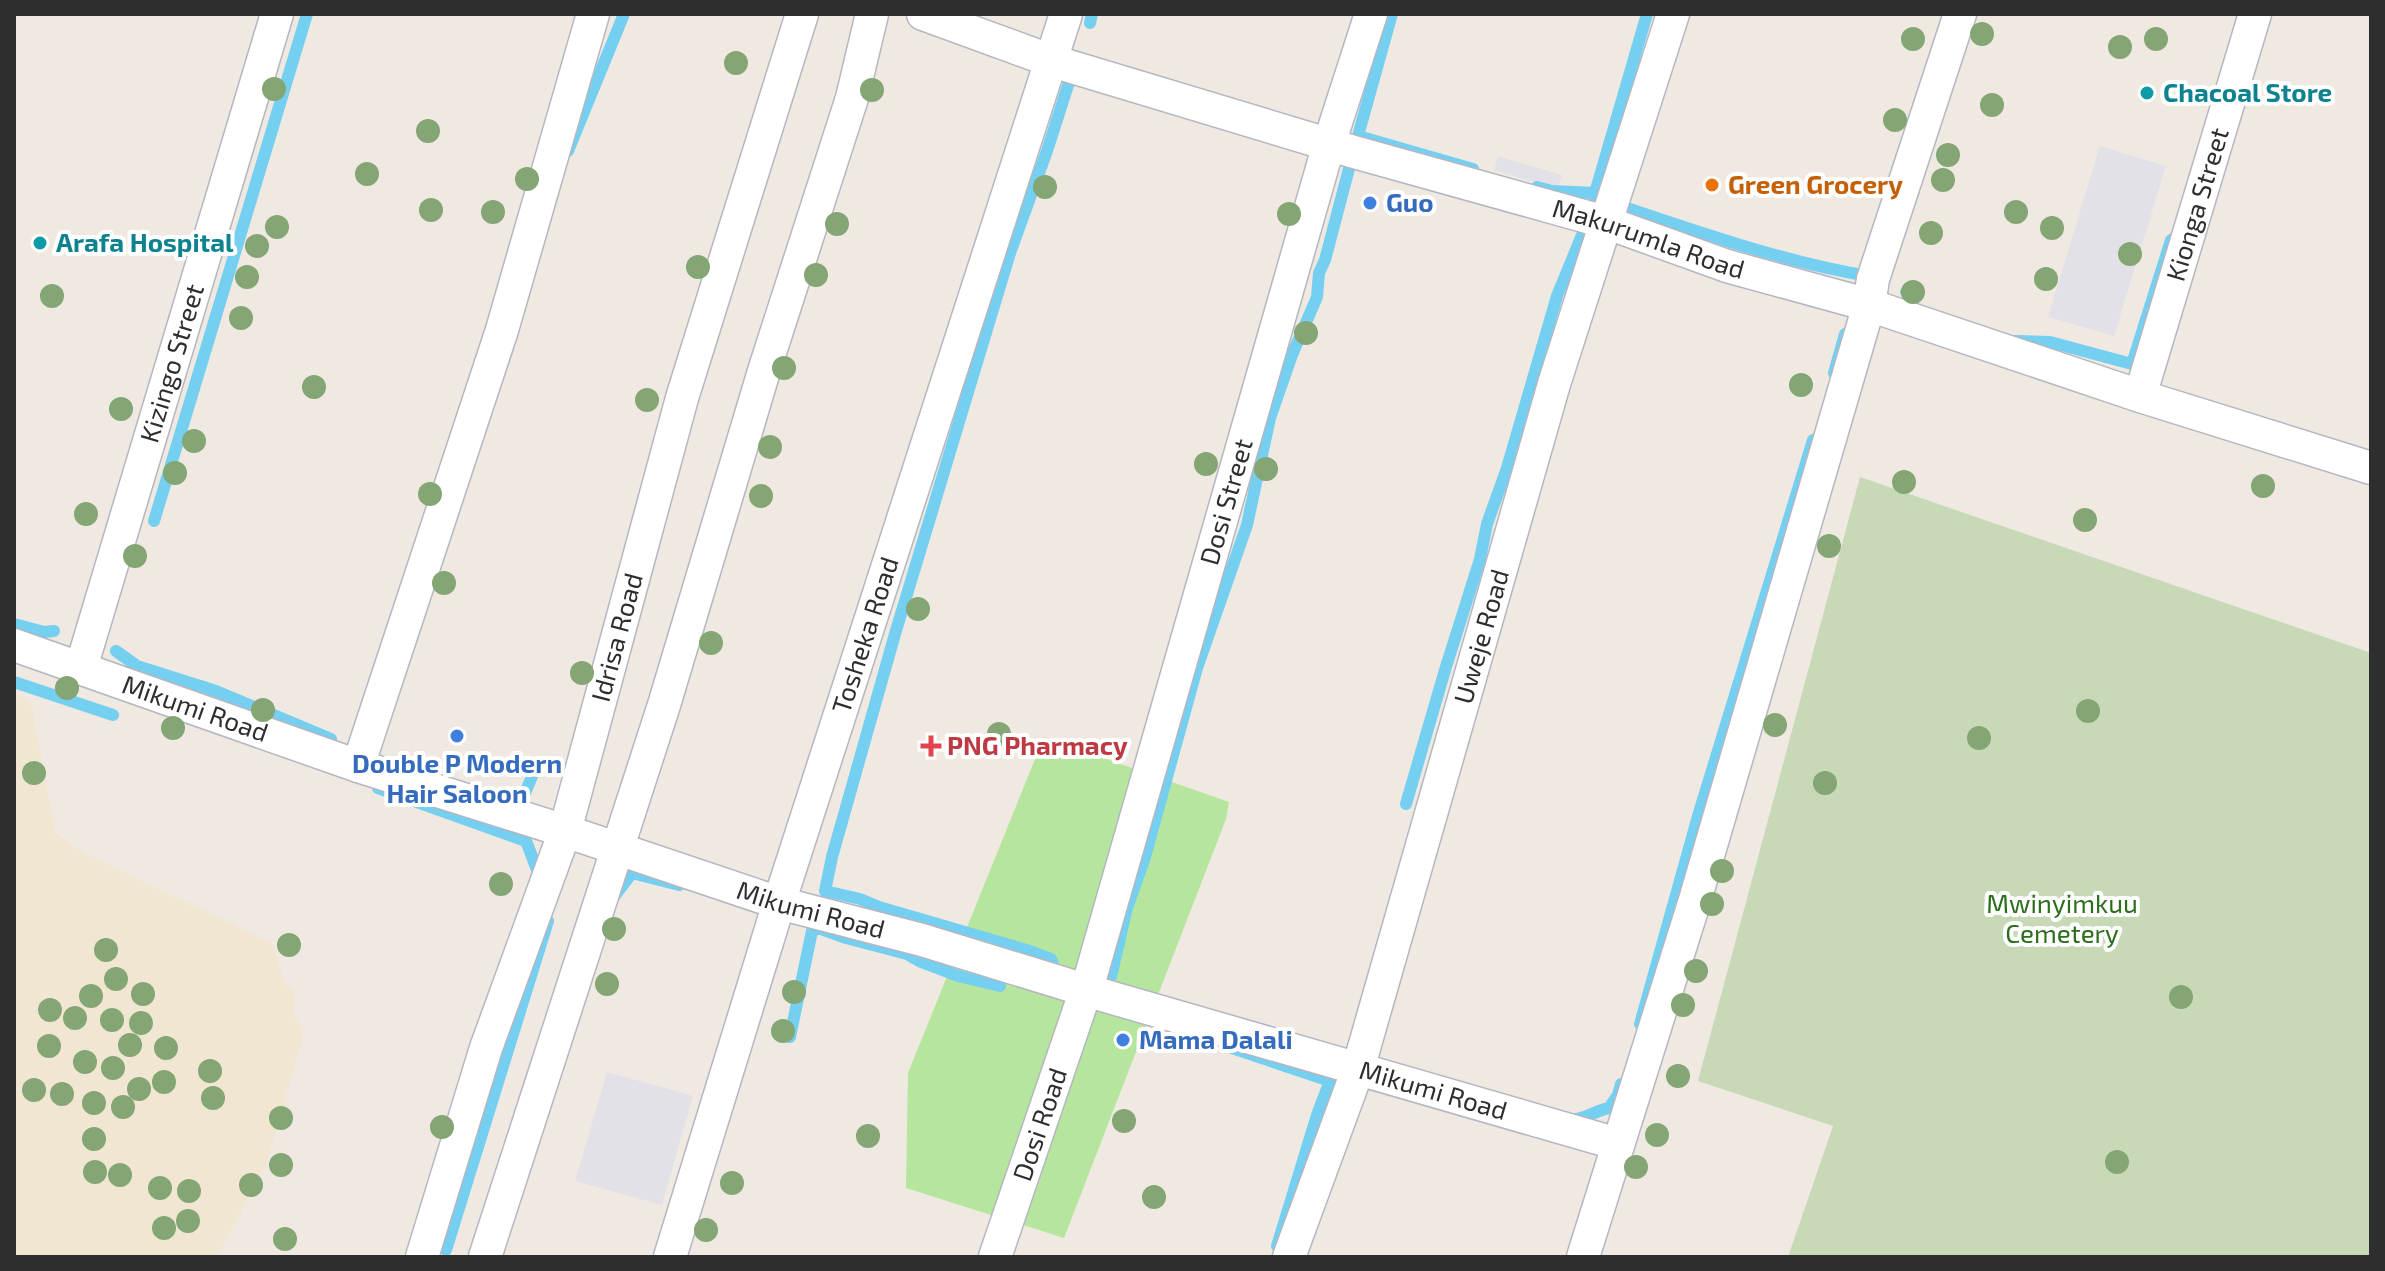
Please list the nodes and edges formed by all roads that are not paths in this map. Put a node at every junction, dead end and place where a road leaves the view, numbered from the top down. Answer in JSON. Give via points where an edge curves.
{"nodes":[{"id":1,"x":277,"y":14,"type":"edge"},
{"id":2,"x":593,"y":14,"type":"edge"},
{"id":3,"x":802,"y":14,"type":"edge"},
{"id":4,"x":872,"y":14,"type":"edge"},
{"id":5,"x":923,"y":14,"type":"edge"},
{"id":6,"x":1066,"y":14,"type":"edge"},
{"id":7,"x":1371,"y":14,"type":"edge"},
{"id":8,"x":1673,"y":14,"type":"edge"},
{"id":9,"x":1960,"y":14,"type":"edge"},
{"id":10,"x":2255,"y":14,"type":"edge"},
{"id":11,"x":1052,"y":61,"type":"junction"},
{"id":12,"x":1329,"y":144,"type":"junction"},
{"id":13,"x":1605,"y":222,"type":"junction"},
{"id":14,"x":1871,"y":292,"type":"junction"},
{"id":15,"x":2140,"y":396,"type":"junction"},
{"id":16,"x":2371,"y":468,"type":"edge"},
{"id":17,"x":14,"y":645,"type":"edge"},
{"id":18,"x":81,"y":668,"type":"junction"},
{"id":19,"x":358,"y":766,"type":"junction"},
{"id":20,"x":565,"y":831,"type":"junction"},
{"id":21,"x":616,"y":849,"type":"junction"},
{"id":22,"x":779,"y":903,"type":"junction"},
{"id":23,"x":1085,"y":990,"type":"junction"},
{"id":24,"x":1358,"y":1069,"type":"junction"},
{"id":25,"x":1618,"y":1144,"type":"junction"},
{"id":26,"x":424,"y":1256,"type":"edge"},
{"id":27,"x":485,"y":1257,"type":"edge"},
{"id":28,"x":670,"y":1257,"type":"edge"},
{"id":29,"x":995,"y":1257,"type":"edge"},
{"id":30,"x":1289,"y":1257,"type":"edge"},
{"id":31,"x":1583,"y":1257,"type":"edge"}],
"edges":[{"from":1,"to":18,"type":"street","name":"Kizingo Street"},
{"from":2,"to":19,"type":"street","via":[[502,330]]},
{"from":3,"to":20,"type":"street","name":"Idrisa Road","via":[[682,398]]},
{"from":4,"to":21,"type":"street","via":[[822,197]]},
{"from":5,"to":11,"type":"street","name":"Makurumla Road"},
{"from":6,"to":11,"type":"street","name":"Tosheka Road"},
{"from":7,"to":12,"type":"street","name":"Dosi Street"},
{"from":8,"to":13,"type":"street","name":"Uweje Road"},
{"from":9,"to":14,"type":"street"},
{"from":10,"to":15,"type":"street","name":"Kionga Street"},
{"from":11,"to":12,"type":"street","name":"Makurumla Road"},
{"from":11,"to":22,"type":"street","name":"Tosheka Road"},
{"from":12,"to":13,"type":"street","name":"Makurumla Road"},
{"from":12,"to":23,"type":"street","name":"Dosi Street"},
{"from":13,"to":14,"type":"street","name":"Makurumla Road","via":[[1727,266]]},
{"from":13,"to":24,"type":"street","name":"Uweje Road","via":[[1514,519]]},
{"from":14,"to":15,"type":"street","name":"Makurumla Road"},
{"from":14,"to":25,"type":"street","via":[[1695,900]]},
{"from":15,"to":16,"type":"street","name":"Makurumla Road"},
{"from":17,"to":18,"type":"street","name":"Mikumi Road"},
{"from":18,"to":19,"type":"street","name":"Mikumi Road"},
{"from":19,"to":20,"type":"street","name":"Mikumi Road"},
{"from":20,"to":21,"type":"street","name":"Mikumi Road"},
{"from":20,"to":26,"type":"street","name":"Idrisa Road","via":[[486,1048]]},
{"from":21,"to":22,"type":"street","name":"Mikumi Road"},
{"from":21,"to":27,"type":"street"},
{"from":22,"to":23,"type":"street","name":"Mikumi Road"},
{"from":22,"to":28,"type":"street","name":"Tosheka Road"},
{"from":23,"to":24,"type":"street","name":"Mikumi Road"},
{"from":23,"to":29,"type":"street","name":"Dosi Road"},
{"from":24,"to":25,"type":"street","name":"Mikumi Road"},
{"from":24,"to":30,"type":"street","name":"Uweje Road"},
{"from":25,"to":31,"type":"street"}]}
